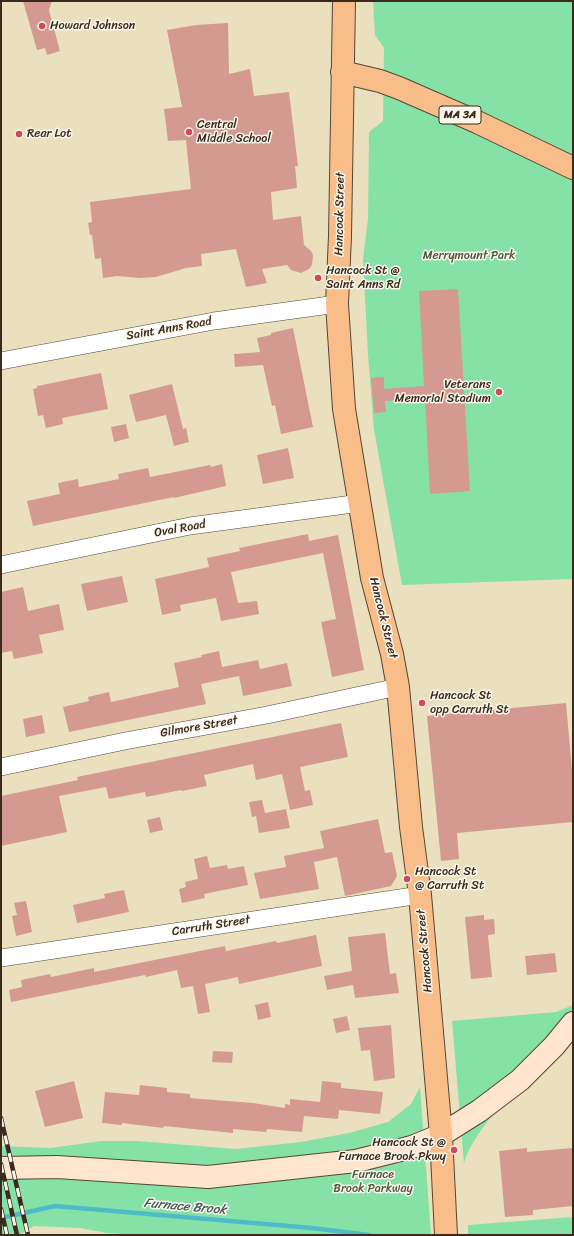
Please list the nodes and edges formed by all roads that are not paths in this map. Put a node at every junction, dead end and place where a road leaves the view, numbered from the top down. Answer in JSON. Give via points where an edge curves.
{"nodes":[{"id":1,"x":344,"y":1,"type":"edge"},
{"id":2,"x":342,"y":72,"type":"junction"},
{"id":3,"x":573,"y":168,"type":"edge"},
{"id":4,"x":337,"y":304,"type":"junction"},
{"id":5,"x":1,"y":361,"type":"edge"},
{"id":6,"x":360,"y":503,"type":"junction"},
{"id":7,"x":1,"y":565,"type":"edge"},
{"id":8,"x":398,"y":687,"type":"junction"},
{"id":9,"x":1,"y":767,"type":"edge"},
{"id":10,"x":420,"y":895,"type":"junction"},
{"id":11,"x":1,"y":958,"type":"edge"},
{"id":12,"x":573,"y":1023,"type":"edge"},
{"id":13,"x":441,"y":1135,"type":"junction"},
{"id":14,"x":1,"y":1168,"type":"edge"},
{"id":15,"x":446,"y":1235,"type":"edge"}],
"edges":[{"from":1,"to":2,"type":"main road","name":"Hancock Street"},
{"from":2,"to":3,"type":"main road","number":"MA 3A","via":[[399,88]]},
{"from":2,"to":4,"type":"main road","name":"Hancock Street"},
{"from":4,"to":5,"type":"street","name":"Saint Anns Road","via":[[214,321]]},
{"from":4,"to":6,"type":"main road","name":"Hancock Street","via":[[344,409]]},
{"from":6,"to":7,"type":"street","name":"Oval Road","via":[[190,526]]},
{"from":6,"to":8,"type":"main road","name":"Hancock Street","via":[[372,578]]},
{"from":8,"to":9,"type":"street","name":"Gilmore Street"},
{"from":8,"to":10,"type":"main road","name":"Hancock Street"},
{"from":10,"to":11,"type":"street","name":"Carruth Street"},
{"from":10,"to":13,"type":"main road","name":"Hancock Street"},
{"from":12,"to":13,"type":"main road","via":[[520,1080],[479,1111]]},
{"from":13,"to":14,"type":"main road","via":[[412,1147],[356,1161],[208,1177],[57,1168]]},
{"from":13,"to":15,"type":"main road","name":"Hancock Street"}]}
